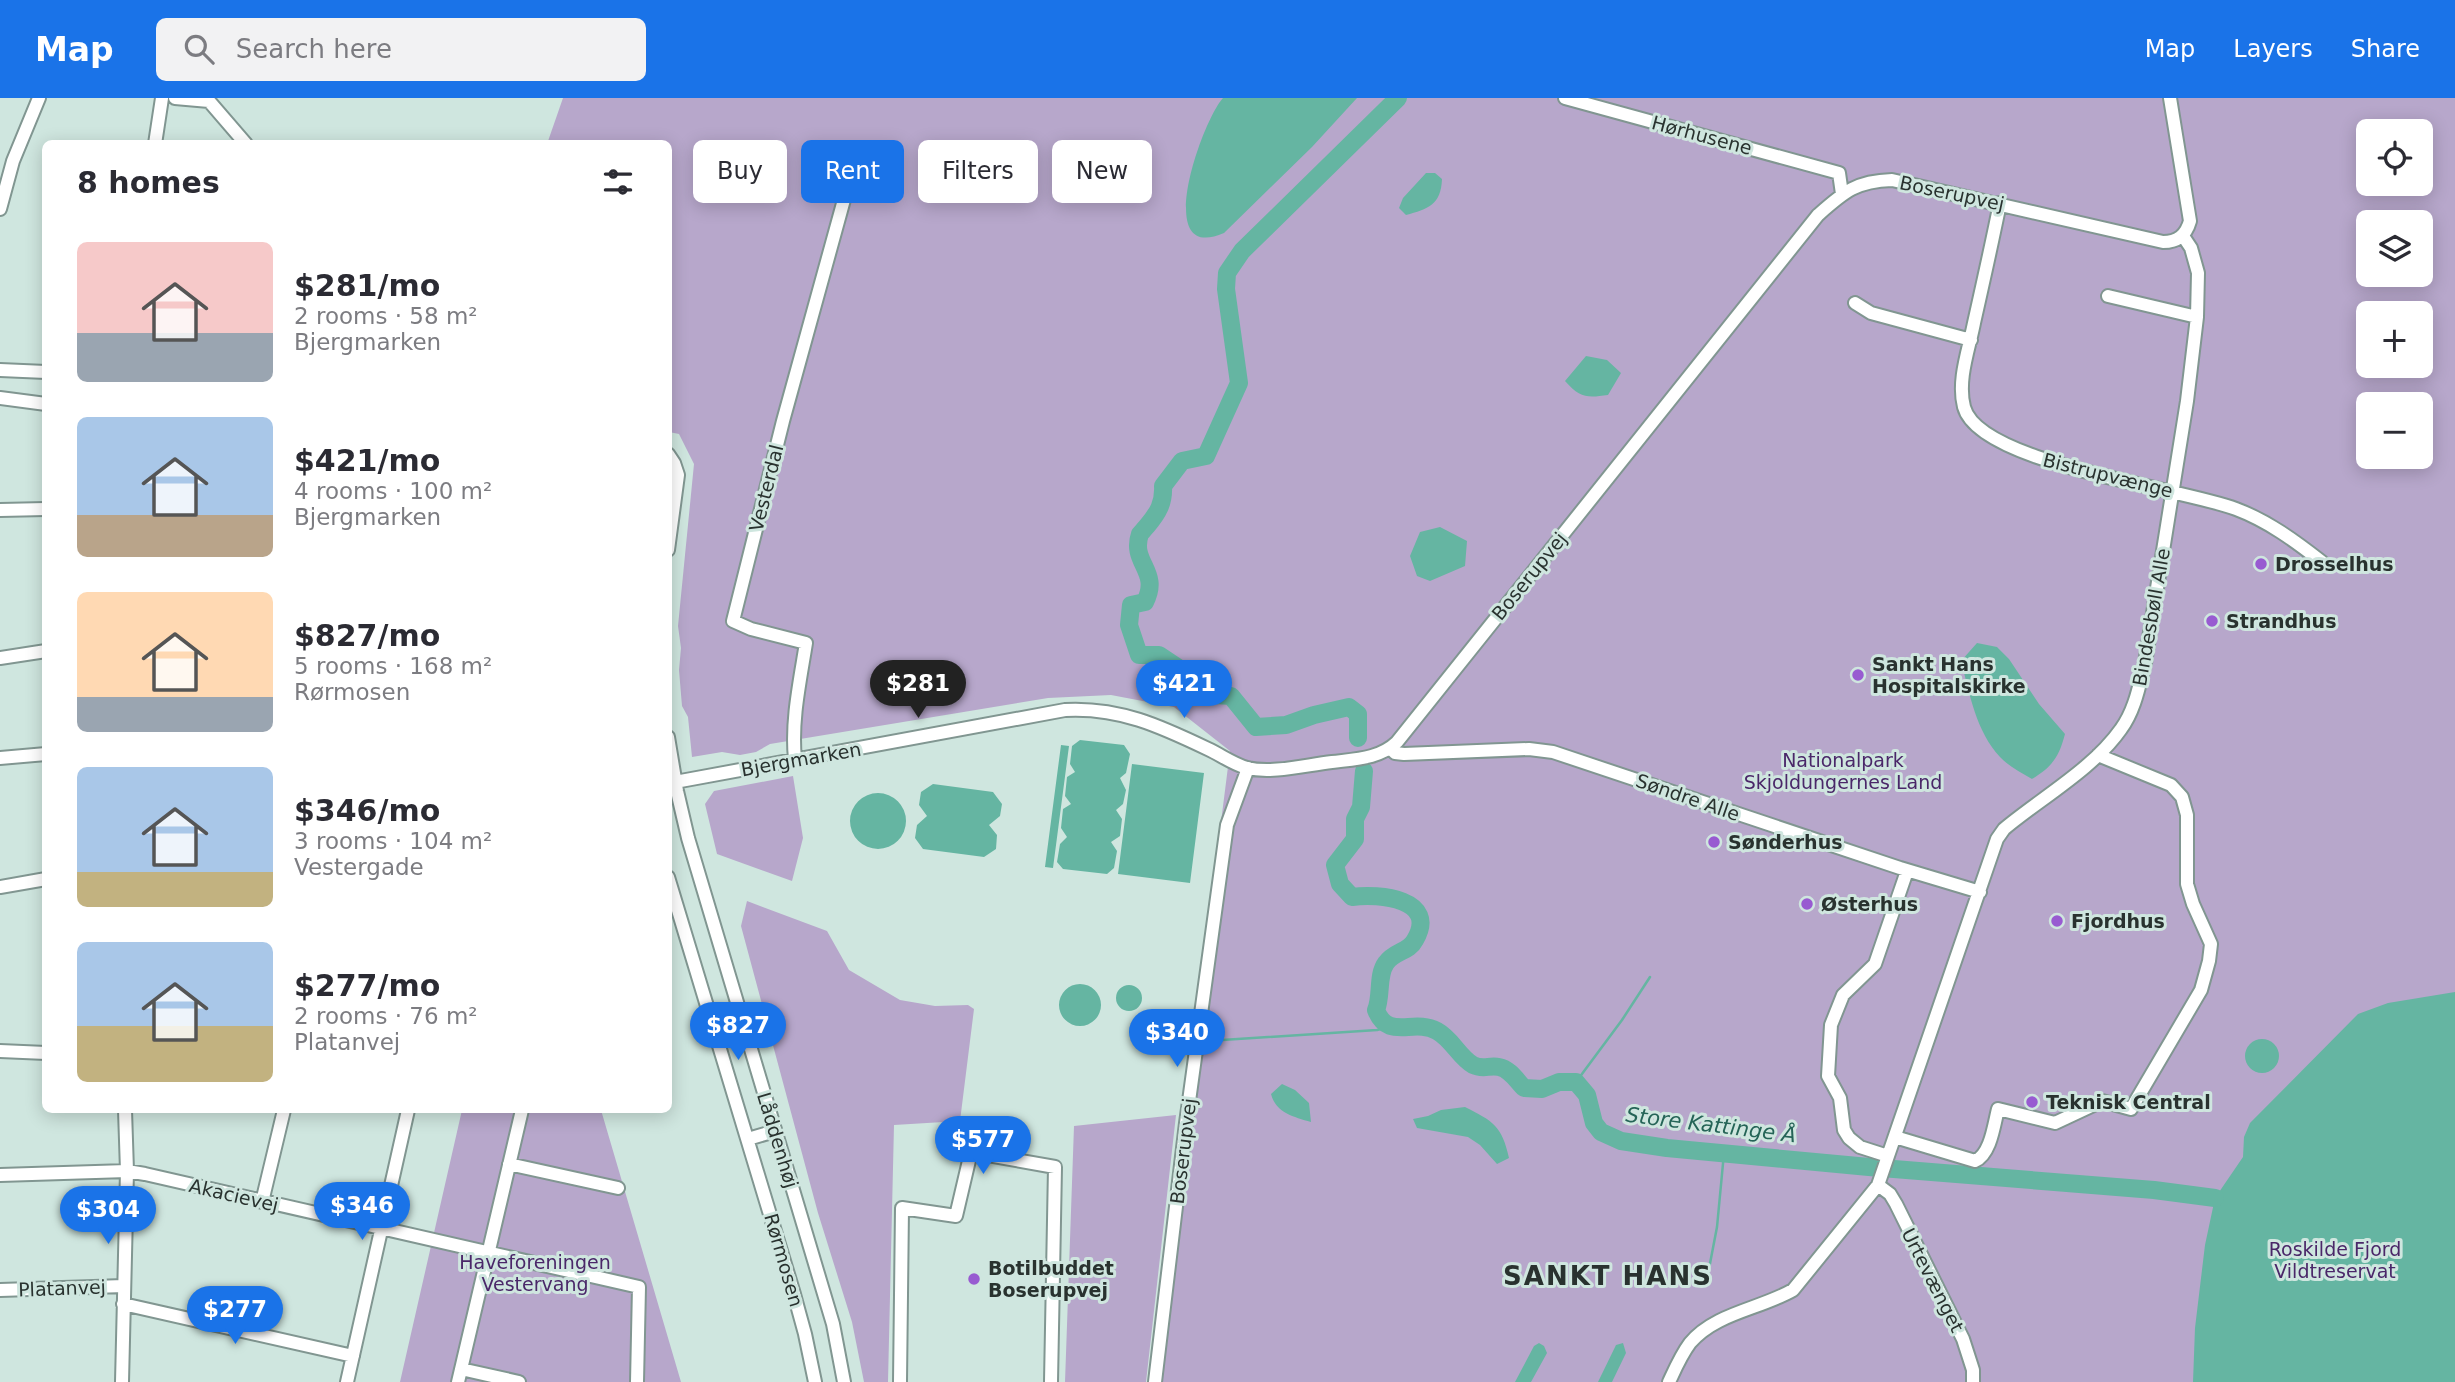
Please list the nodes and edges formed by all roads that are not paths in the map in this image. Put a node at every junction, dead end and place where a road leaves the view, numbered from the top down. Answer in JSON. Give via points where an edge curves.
{"nodes":[{"id":1,"x":38,"y":98,"type":"edge"},
{"id":2,"x":162,"y":98,"type":"edge"},
{"id":3,"x":175,"y":98,"type":"edge"},
{"id":4,"x":1564,"y":98,"type":"edge"},
{"id":5,"x":2170,"y":98,"type":"edge"},
{"id":6,"x":156,"y":140,"type":"edge"},
{"id":7,"x":243,"y":140,"type":"edge"},
{"id":8,"x":1839,"y":173,"type":"junction"},
{"id":9,"x":1870,"y":181,"type":"junction"},
{"id":10,"x":1842,"y":194,"type":"junction"},
{"id":11,"x":843,"y":203,"type":"edge"},
{"id":12,"x":2000,"y":203,"type":"junction"},
{"id":13,"x":0,"y":209,"type":"edge"},
{"id":14,"x":2183,"y":236,"type":"junction"},
{"id":15,"x":2108,"y":296,"type":"dead end"},
{"id":16,"x":1855,"y":303,"type":"dead end"},
{"id":17,"x":2197,"y":317,"type":"junction"},
{"id":18,"x":1971,"y":340,"type":"junction"},
{"id":19,"x":0,"y":370,"type":"edge"},
{"id":20,"x":42,"y":372,"type":"edge"},
{"id":21,"x":0,"y":398,"type":"edge"},
{"id":22,"x":42,"y":403,"type":"edge"},
{"id":23,"x":672,"y":460,"type":"edge"},
{"id":24,"x":2172,"y":492,"type":"junction"},
{"id":25,"x":42,"y":509,"type":"edge"},
{"id":26,"x":0,"y":510,"type":"edge"},
{"id":27,"x":672,"y":520,"type":"edge"},
{"id":28,"x":2322,"y":562,"type":"dead end"},
{"id":29,"x":42,"y":652,"type":"edge"},
{"id":30,"x":0,"y":658,"type":"edge"},
{"id":31,"x":1390,"y":748,"type":"junction"},
{"id":32,"x":42,"y":754,"type":"edge"},
{"id":33,"x":2098,"y":755,"type":"junction"},
{"id":34,"x":0,"y":758,"type":"edge"},
{"id":35,"x":795,"y":759,"type":"junction"},
{"id":36,"x":672,"y":768,"type":"edge"},
{"id":37,"x":1248,"y":768,"type":"junction"},
{"id":38,"x":675,"y":782,"type":"junction"},
{"id":39,"x":1907,"y":871,"type":"junction"},
{"id":40,"x":42,"y":880,"type":"edge"},
{"id":41,"x":0,"y":887,"type":"edge"},
{"id":42,"x":672,"y":890,"type":"edge"},
{"id":43,"x":1980,"y":892,"type":"junction"},
{"id":44,"x":0,"y":1051,"type":"edge"},
{"id":45,"x":42,"y":1053,"type":"edge"},
{"id":46,"x":125,"y":1113,"type":"edge"},
{"id":47,"x":283,"y":1113,"type":"edge"},
{"id":48,"x":407,"y":1113,"type":"edge"},
{"id":49,"x":521,"y":1113,"type":"edge"},
{"id":50,"x":775,"y":1131,"type":"junction"},
{"id":51,"x":1895,"y":1137,"type":"junction"},
{"id":52,"x":748,"y":1139,"type":"junction"},
{"id":53,"x":1888,"y":1156,"type":"junction"},
{"id":54,"x":509,"y":1164,"type":"junction"},
{"id":55,"x":127,"y":1171,"type":"junction"},
{"id":56,"x":0,"y":1175,"type":"edge"},
{"id":57,"x":1878,"y":1185,"type":"junction"},
{"id":58,"x":618,"y":1188,"type":"dead end"},
{"id":59,"x":262,"y":1202,"type":"junction"},
{"id":60,"x":382,"y":1228,"type":"junction"},
{"id":61,"x":488,"y":1252,"type":"junction"},
{"id":62,"x":124,"y":1286,"type":"junction"},
{"id":63,"x":0,"y":1290,"type":"edge"},
{"id":64,"x":123,"y":1304,"type":"junction"},
{"id":65,"x":353,"y":1356,"type":"junction"},
{"id":66,"x":460,"y":1375,"type":"edge"},
{"id":67,"x":122,"y":1382,"type":"edge"},
{"id":68,"x":347,"y":1382,"type":"edge"},
{"id":69,"x":519,"y":1382,"type":"edge"},
{"id":70,"x":637,"y":1382,"type":"edge"},
{"id":71,"x":815,"y":1382,"type":"edge"},
{"id":72,"x":844,"y":1382,"type":"edge"},
{"id":73,"x":900,"y":1382,"type":"edge"},
{"id":74,"x":1051,"y":1382,"type":"edge"},
{"id":75,"x":1155,"y":1382,"type":"edge"},
{"id":76,"x":1669,"y":1382,"type":"edge"},
{"id":77,"x":1973,"y":1382,"type":"edge"}],
"edges":[{"from":1,"to":13,"type":"street","via":[[11,166]]},
{"from":2,"to":6,"type":"street"},
{"from":3,"to":7,"type":"street","via":[[209,101]]},
{"from":4,"to":8,"type":"street","name":"Hørhusene"},
{"from":5,"to":14,"type":"street","via":[[2190,222]]},
{"from":8,"to":9,"type":"street","name":"Hørhusene"},
{"from":8,"to":10,"type":"street"},
{"from":9,"to":10,"type":"street","name":"Boserupvej"},
{"from":9,"to":12,"type":"street","name":"Boserupvej","via":[[1913,183]]},
{"from":10,"to":31,"type":"street","name":"Boserupvej","via":[[1818,215]]},
{"from":11,"to":35,"type":"street","name":"Vesterdal","via":[[733,621],[806,643],[796,711]]},
{"from":12,"to":14,"type":"street","name":"Boserupvej","via":[[2163,242]]},
{"from":12,"to":18,"type":"street","name":"Bistrupvænge"},
{"from":14,"to":17,"type":"street","name":"Bindesbøll Alle","via":[[2198,273]]},
{"from":15,"to":17,"type":"street"},
{"from":16,"to":18,"type":"street","via":[[1871,313]]},
{"from":17,"to":24,"type":"street","name":"Bindesbøll Alle"},
{"from":18,"to":24,"type":"street","name":"Bistrupvænge","via":[[1963,375],[1964,408],[1971,422],[1992,438],[2017,451]]},
{"from":19,"to":20,"type":"street"},
{"from":21,"to":22,"type":"street"},
{"from":23,"to":27,"type":"street","via":[[678,475]]},
{"from":24,"to":28,"type":"street","name":"Bistrupvænge","via":[[2237,509],[2296,541]]},
{"from":24,"to":33,"type":"street","name":"Bindesbøll Alle","via":[[2135,701],[2121,729]]},
{"from":25,"to":26,"type":"street"},
{"from":29,"to":30,"type":"street"},
{"from":31,"to":37,"type":"street","via":[[1372,757]]},
{"from":31,"to":39,"type":"street","name":"Søndre Alle","via":[[1404,754],[1529,748],[1553,752]]},
{"from":32,"to":34,"type":"street"},
{"from":33,"to":43,"type":"street","name":"Bindesbøll Alle","via":[[2004,829]]},
{"from":33,"to":51,"type":"street","via":[[2171,785],[2182,797],[2187,815],[2187,884],[2211,944],[2201,990],[2131,1109],[2102,1101],[2055,1123],[1998,1109],[1985,1152],[1975,1161]]},
{"from":35,"to":37,"type":"street","name":"Bjergmarken","via":[[1085,709],[1138,719]]},
{"from":35,"to":38,"type":"street","name":"Bjergmarken"},
{"from":36,"to":38,"type":"street","name":"Låddenhøj"},
{"from":37,"to":75,"type":"street","name":"Boserupvej","via":[[1227,825]]},
{"from":38,"to":50,"type":"street","name":"Låddenhøj"},
{"from":39,"to":43,"type":"street","name":"Søndre Alle"},
{"from":39,"to":53,"type":"street","via":[[1875,964],[1843,995],[1831,1026],[1828,1076],[1840,1098],[1844,1130],[1860,1147]]},
{"from":40,"to":41,"type":"street"},
{"from":42,"to":52,"type":"street","name":"Rørmosen"},
{"from":43,"to":51,"type":"street","name":"Bindesbøll Alle"},
{"from":44,"to":45,"type":"street"},
{"from":46,"to":55,"type":"street"},
{"from":47,"to":59,"type":"street"},
{"from":48,"to":60,"type":"street"},
{"from":49,"to":54,"type":"street"},
{"from":50,"to":52,"type":"street"},
{"from":50,"to":72,"type":"street","name":"Låddenhøj","via":[[833,1324]]},
{"from":51,"to":53,"type":"street","name":"Bindesbøll Alle"},
{"from":52,"to":71,"type":"street","name":"Rørmosen"},
{"from":53,"to":57,"type":"street","name":"Bindesbøll Alle"},
{"from":54,"to":58,"type":"street"},
{"from":54,"to":61,"type":"street"},
{"from":55,"to":56,"type":"street","name":"Akacievej"},
{"from":55,"to":59,"type":"street","name":"Akacievej"},
{"from":55,"to":62,"type":"street"},
{"from":57,"to":76,"type":"street","name":"Bindesbøll Alle","via":[[1793,1290],[1707,1328],[1691,1341]]},
{"from":57,"to":77,"type":"street","name":"Urtevænget","via":[[1896,1204],[1963,1339]]},
{"from":59,"to":60,"type":"street","name":"Akacievej"},
{"from":60,"to":61,"type":"street"},
{"from":60,"to":65,"type":"street"},
{"from":61,"to":66,"type":"street"},
{"from":61,"to":70,"type":"street","via":[[639,1287]]},
{"from":62,"to":63,"type":"street","name":"Platanvej"},
{"from":62,"to":64,"type":"street"},
{"from":64,"to":65,"type":"street","name":"Platanvej"},
{"from":64,"to":67,"type":"street"},
{"from":65,"to":68,"type":"street"},
{"from":66,"to":69,"type":"street"},
{"from":73,"to":74,"type":"street","via":[[902,1208],[956,1216],[971,1152],[1055,1167]]}]}
